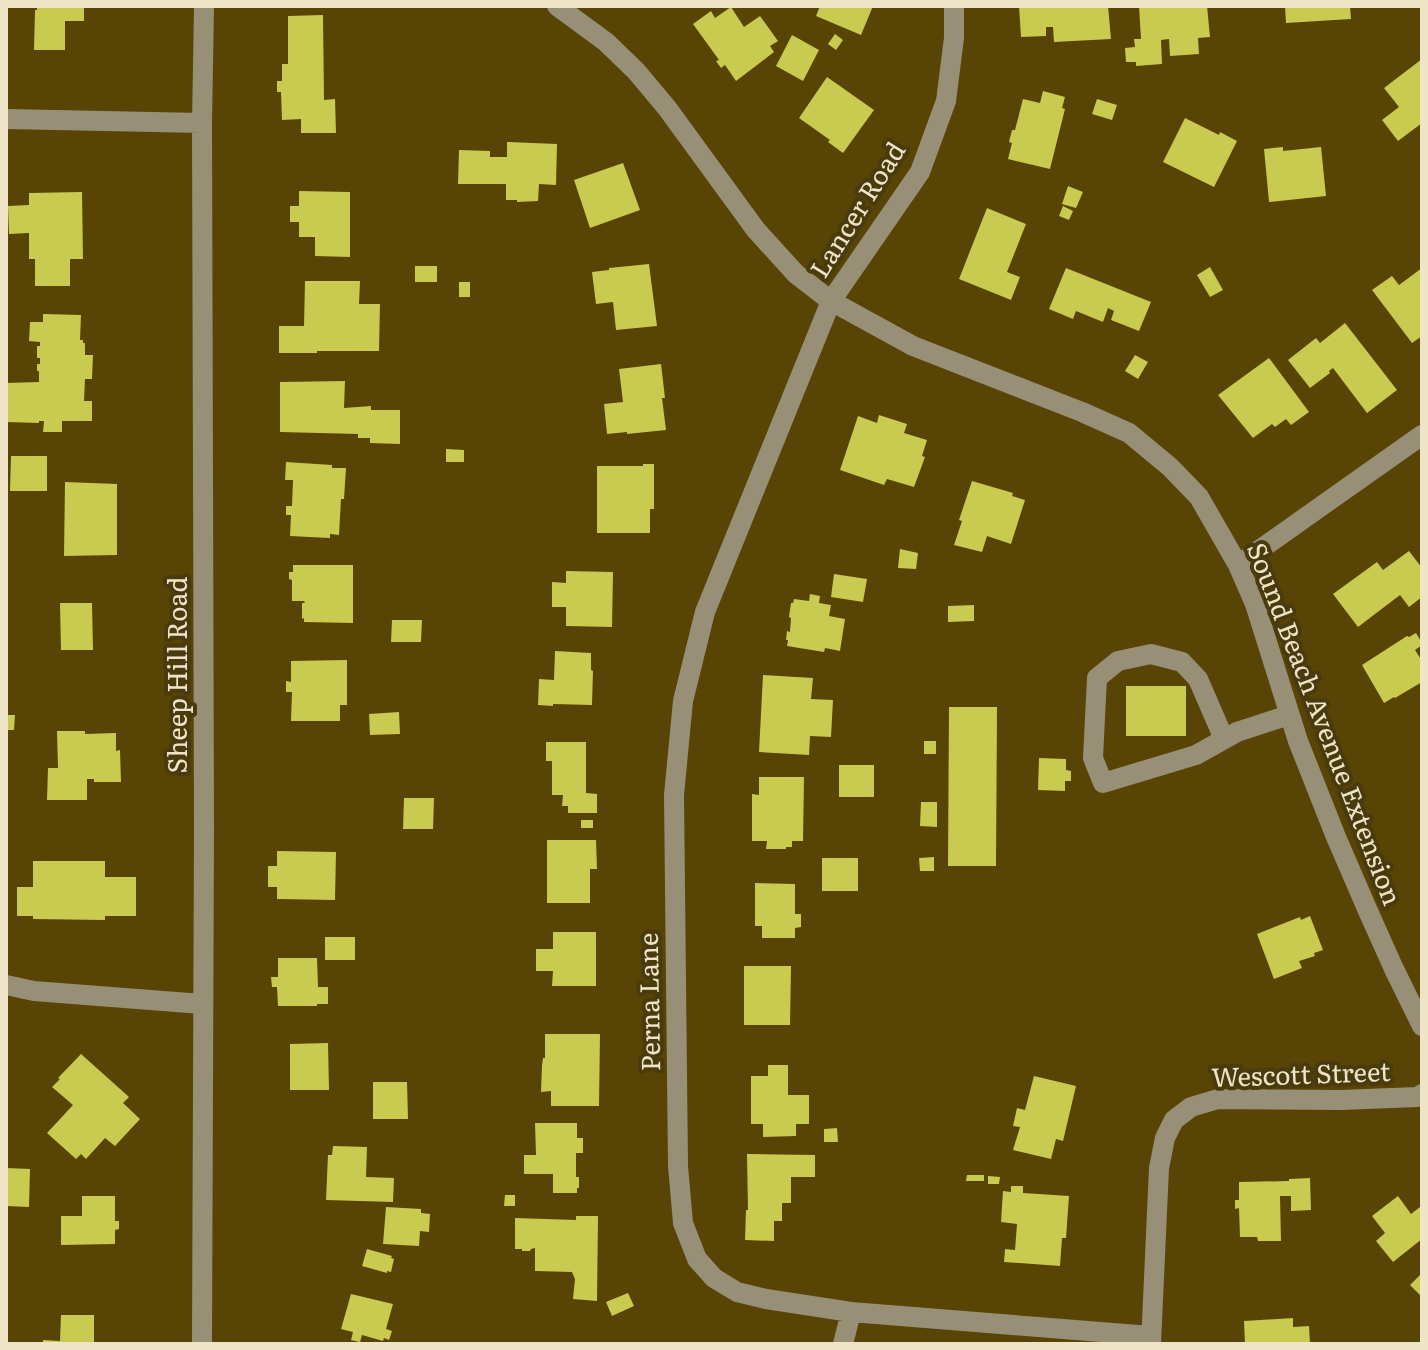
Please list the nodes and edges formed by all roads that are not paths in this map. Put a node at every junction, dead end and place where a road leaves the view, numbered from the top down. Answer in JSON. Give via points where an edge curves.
{"nodes":[{"id":1,"x":204,"y":6,"type":"edge"},
{"id":2,"x":557,"y":6,"type":"edge"},
{"id":3,"x":954,"y":6,"type":"edge"},
{"id":4,"x":6,"y":119,"type":"edge"},
{"id":5,"x":202,"y":123,"type":"junction"},
{"id":6,"x":831,"y":301,"type":"junction"},
{"id":7,"x":1422,"y":435,"type":"edge"},
{"id":8,"x":1238,"y":565,"type":"junction"},
{"id":9,"x":1289,"y":715,"type":"junction"},
{"id":10,"x":1224,"y":739,"type":"junction"},
{"id":11,"x":6,"y":985,"type":"edge"},
{"id":12,"x":202,"y":1004,"type":"junction"},
{"id":13,"x":1422,"y":1026,"type":"edge"},
{"id":14,"x":1422,"y":1094,"type":"edge"},
{"id":15,"x":851,"y":1312,"type":"junction"},
{"id":16,"x":1151,"y":1340,"type":"edge"},
{"id":17,"x":202,"y":1344,"type":"edge"},
{"id":18,"x":843,"y":1344,"type":"edge"}],
"edges":[{"from":1,"to":5,"type":"street","name":"Sheep Hill Road"},
{"from":2,"to":6,"type":"street","name":"Sound Beach Avenue Extension","via":[[636,71],[756,230],[796,274]]},
{"from":3,"to":6,"type":"street","name":"Lancer Road","via":[[946,101],[920,172]]},
{"from":4,"to":5,"type":"street"},
{"from":5,"to":12,"type":"street","name":"Sheep Hill Road"},
{"from":6,"to":8,"type":"street","name":"Sound Beach Avenue Extension","via":[[913,346],[1129,433],[1199,497]]},
{"from":6,"to":15,"type":"street","name":"Perna Lane","via":[[705,612],[683,701],[674,795],[678,1166],[683,1223],[697,1259],[714,1278],[737,1292]]},
{"from":7,"to":8,"type":"street"},
{"from":8,"to":9,"type":"street","name":"Sound Beach Avenue Extension"},
{"from":9,"to":10,"type":"street"},
{"from":9,"to":13,"type":"street","name":"Sound Beach Avenue Extension","via":[[1336,837]]},
{"from":10,"to":10,"type":"street","via":[[1196,755],[1103,783],[1093,758],[1097,678],[1118,661],[1151,654],[1182,662],[1198,679]]},
{"from":11,"to":12,"type":"street"},
{"from":12,"to":17,"type":"street","name":"Sheep Hill Road"},
{"from":14,"to":16,"type":"street","name":"Wescott Street","via":[[1341,1100],[1218,1099],[1191,1107],[1174,1120],[1159,1168]]},
{"from":15,"to":16,"type":"street","name":"Perna Lane"},
{"from":15,"to":18,"type":"street"}]}
